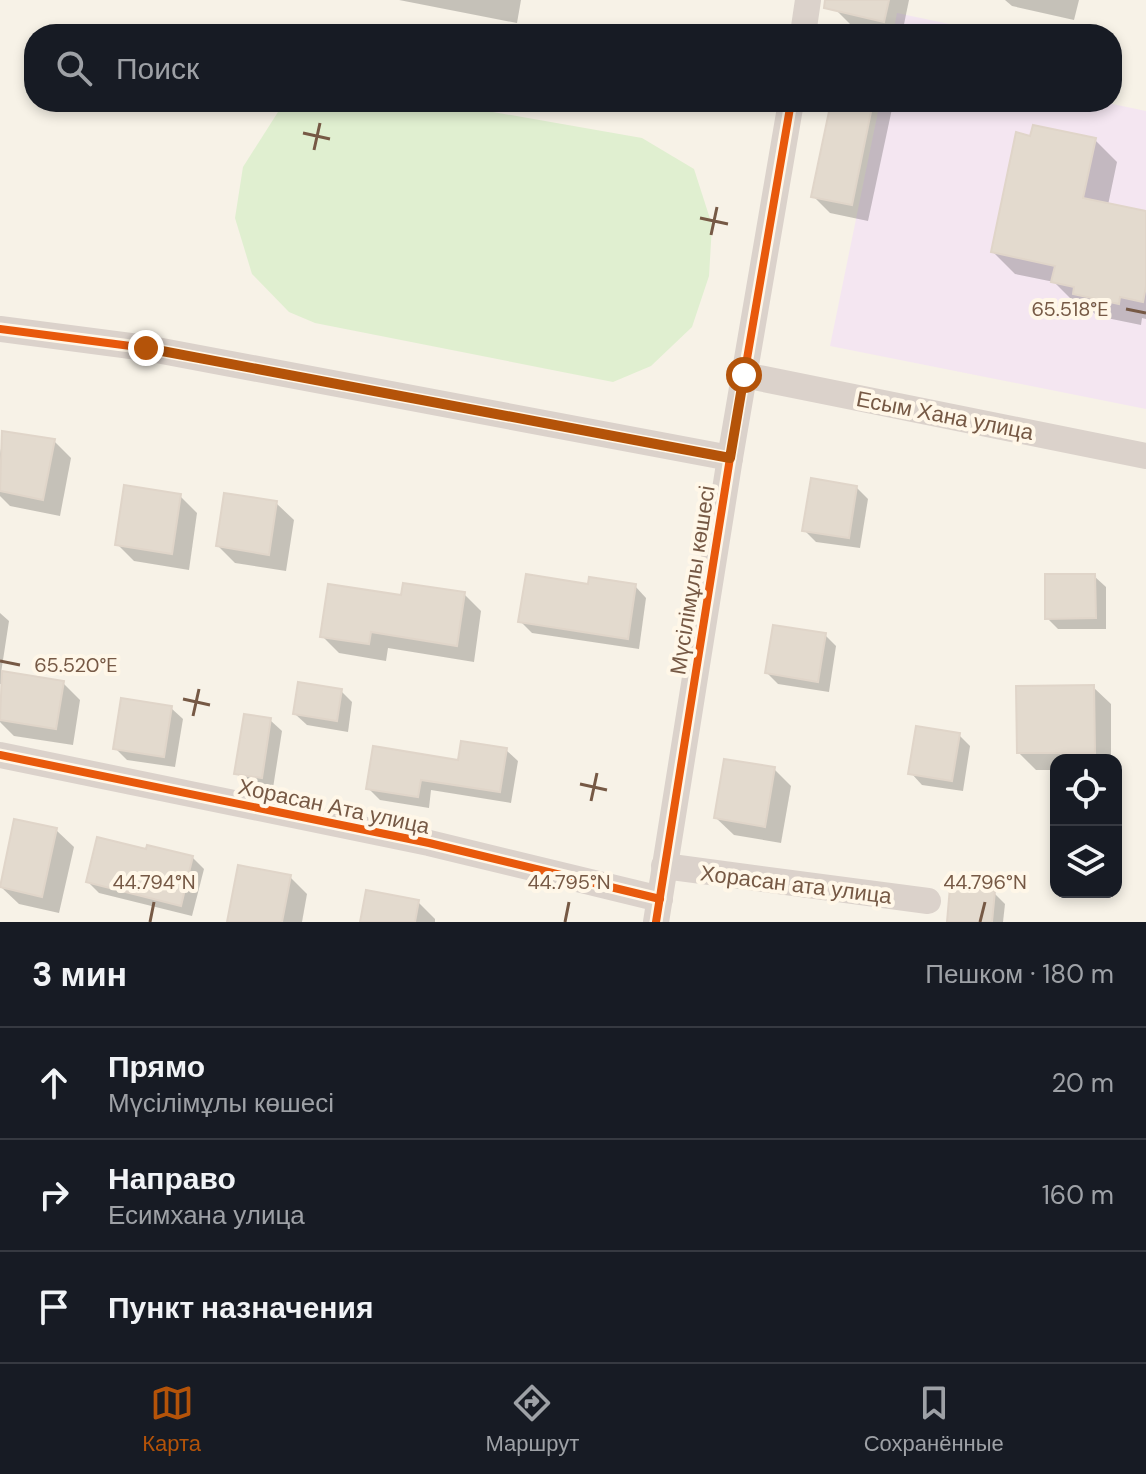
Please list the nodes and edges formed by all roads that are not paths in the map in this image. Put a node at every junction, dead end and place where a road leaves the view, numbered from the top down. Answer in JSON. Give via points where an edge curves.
{"nodes":[{"id":1,"x":808,"y":0,"type":"edge"},
{"id":2,"x":804,"y":24,"type":"edge"},
{"id":3,"x":789,"y":112,"type":"edge"},
{"id":4,"x":0,"y":329,"type":"edge"},
{"id":5,"x":744,"y":375,"type":"junction"},
{"id":6,"x":1146,"y":456,"type":"edge"},
{"id":7,"x":730,"y":458,"type":"junction"},
{"id":8,"x":0,"y":755,"type":"edge"},
{"id":9,"x":664,"y":866,"type":"junction"},
{"id":10,"x":928,"y":901,"type":"dead end"},
{"id":11,"x":658,"y":910,"type":"edge"}],
"edges":[{"from":1,"to":2,"type":"street"},
{"from":3,"to":5,"type":"street","name":"Мүсілімұлы көшесі"},
{"from":4,"to":7,"type":"street","via":[[146,348]]},
{"from":5,"to":6,"type":"street","name":"Есым Хана улица"},
{"from":5,"to":7,"type":"street","name":"Мүсілімұлы көшесі"},
{"from":7,"to":9,"type":"street","name":"Мүсілімұлы көшесі"},
{"from":8,"to":11,"type":"street","name":"Хорасан Ата улица","via":[[429,843]]},
{"from":9,"to":10,"type":"street","name":"Хорасан ата улица"},
{"from":9,"to":11,"type":"street","name":"Мүсілімұлы көшесі"}]}
